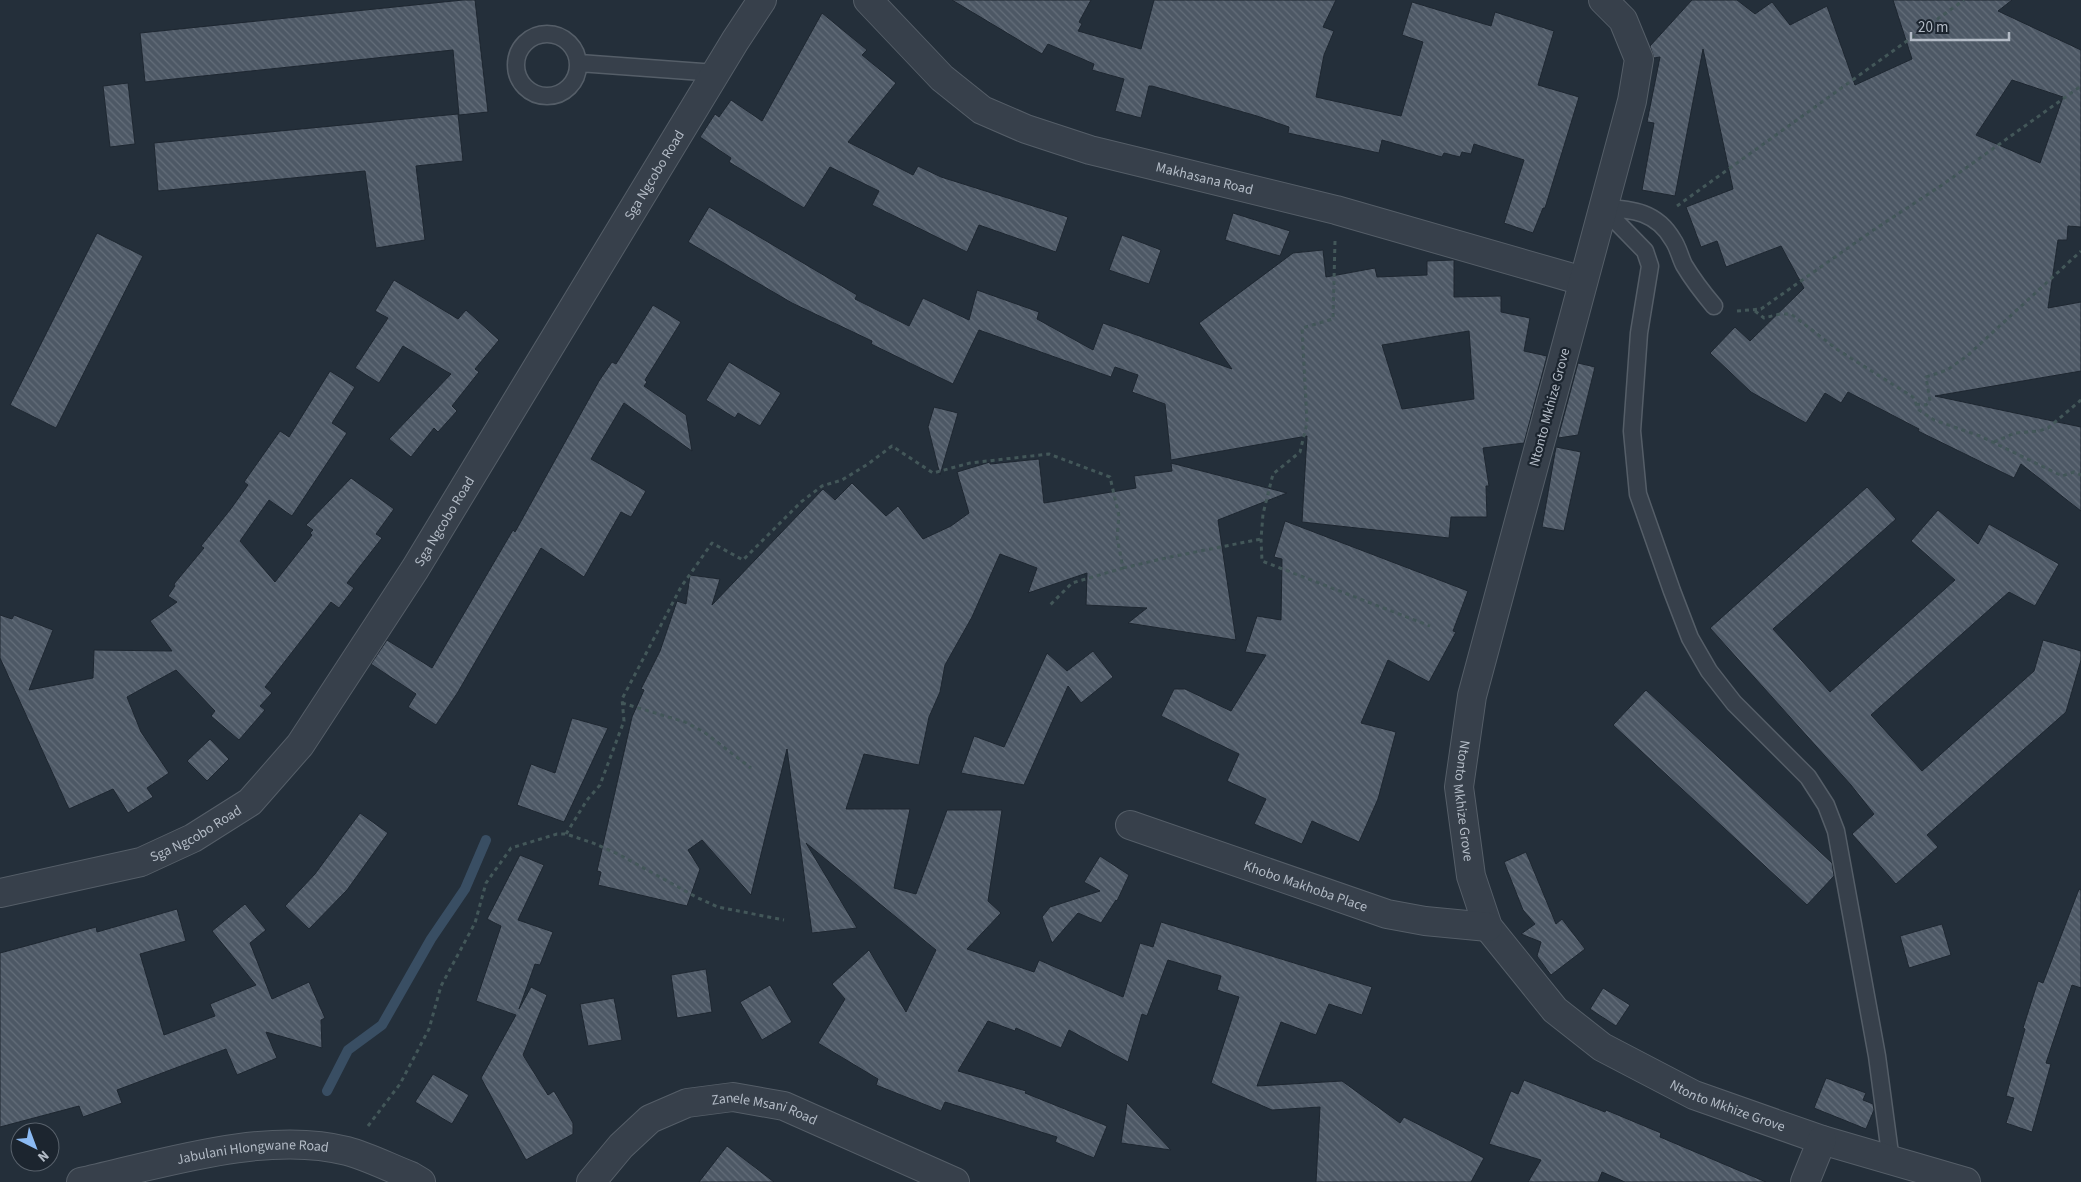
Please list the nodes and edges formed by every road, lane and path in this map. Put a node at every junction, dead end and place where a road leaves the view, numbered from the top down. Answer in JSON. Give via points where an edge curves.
{"nodes":[{"id":1,"x":762,"y":0,"type":"edge"},
{"id":2,"x":868,"y":0,"type":"edge"},
{"id":3,"x":1603,"y":0,"type":"edge"},
{"id":4,"x":1964,"y":0,"type":"edge"},
{"id":5,"x":579,"y":63,"type":"dead end"},
{"id":6,"x":716,"y":73,"type":"junction"},
{"id":7,"x":2081,"y":86,"type":"edge"},
{"id":8,"x":1603,"y":208,"type":"junction"},
{"id":9,"x":1336,"y":210,"type":"junction"},
{"id":10,"x":1657,"y":221,"type":"junction"},
{"id":11,"x":2081,"y":251,"type":"edge"},
{"id":12,"x":1583,"y":281,"type":"junction"},
{"id":13,"x":1714,"y":306,"type":"joint"},
{"id":14,"x":1754,"y":310,"type":"junction"},
{"id":15,"x":2081,"y":400,"type":"edge"},
{"id":16,"x":1916,"y":404,"type":"junction"},
{"id":17,"x":1994,"y":442,"type":"junction"},
{"id":18,"x":2081,"y":475,"type":"edge"},
{"id":19,"x":1261,"y":539,"type":"junction"},
{"id":20,"x":1123,"y":568,"type":"junction"},
{"id":21,"x":1049,"y":606,"type":"dead end"},
{"id":22,"x":1430,"y":626,"type":"dead end"},
{"id":23,"x":622,"y":703,"type":"junction"},
{"id":24,"x":752,"y":768,"type":"dead end"},
{"id":25,"x":1130,"y":825,"type":"dead end"},
{"id":26,"x":566,"y":834,"type":"junction"},
{"id":27,"x":0,"y":894,"type":"edge"},
{"id":28,"x":784,"y":920,"type":"dead end"},
{"id":29,"x":1488,"y":927,"type":"junction"},
{"id":30,"x":1822,"y":1140,"type":"junction"},
{"id":31,"x":348,"y":1151,"type":"junction"},
{"id":32,"x":1891,"y":1161,"type":"junction"},
{"id":33,"x":81,"y":1182,"type":"edge"},
{"id":34,"x":421,"y":1182,"type":"edge"},
{"id":35,"x":591,"y":1182,"type":"edge"},
{"id":36,"x":956,"y":1182,"type":"edge"},
{"id":37,"x":1805,"y":1182,"type":"edge"},
{"id":38,"x":1966,"y":1182,"type":"edge"}],
"edges":[{"from":1,"to":6,"type":"street","name":"Sga Ngcobo Road"},
{"from":2,"to":9,"type":"street","name":"Makhasana Road","via":[[942,78],[982,110],[1026,129],[1090,150]]},
{"from":3,"to":8,"type":"street","name":"Ntonto Mkhize Grove","via":[[1623,20],[1639,59],[1632,101]]},
{"from":4,"to":10,"type":"path"},
{"from":5,"to":6,"type":"lane"},
{"from":6,"to":27,"type":"street","name":"Sga Ngcobo Road","via":[[415,569],[300,745],[250,802],[193,838],[141,862]]},
{"from":7,"to":14,"type":"path","via":[[1761,310]]},
{"from":8,"to":10,"type":"lane","via":[[1628,209]]},
{"from":8,"to":12,"type":"street","name":"Ntonto Mkhize Grove"},
{"from":8,"to":32,"type":"lane","via":[[1645,251],[1650,266],[1639,333],[1632,431],[1638,494],[1690,638],[1709,671],[1734,703],[1808,777],[1826,805],[1836,831],[1877,1056]]},
{"from":9,"to":12,"type":"street","name":"Makhasana Road"},
{"from":9,"to":19,"type":"path","via":[[1332,319],[1302,328],[1306,423],[1300,452],[1272,474]]},
{"from":10,"to":13,"type":"lane","via":[[1675,242],[1683,263]]},
{"from":11,"to":16,"type":"path","via":[[1966,356],[1947,370],[1926,377],[1930,401],[1926,405]]},
{"from":12,"to":29,"type":"street","name":"Ntonto Mkhize Grove","via":[[1472,696],[1459,787],[1470,876]]},
{"from":13,"to":14,"type":"path"},
{"from":14,"to":16,"type":"path","via":[[1764,318],[1791,314],[1838,350],[1913,397]]},
{"from":15,"to":17,"type":"path","via":[[2048,428],[2039,432],[2016,433]]},
{"from":16,"to":17,"type":"path","via":[[1934,420]]},
{"from":17,"to":18,"type":"path","via":[[2062,476],[2074,472]]},
{"from":19,"to":20,"type":"path"},
{"from":19,"to":22,"type":"path","via":[[1262,561]]},
{"from":20,"to":21,"type":"path","via":[[1072,583]]},
{"from":20,"to":23,"type":"path","via":[[1117,537],[1119,516],[1110,477],[1048,454],[970,463],[933,473],[892,446],[868,464],[842,480],[822,486],[801,502],[743,560],[712,543],[680,587]]},
{"from":23,"to":24,"type":"path","via":[[692,725]]},
{"from":23,"to":26,"type":"path","via":[[624,721],[600,785]]},
{"from":25,"to":29,"type":"street","name":"Khobo Makhoba Place","via":[[1386,914]]},
{"from":26,"to":28,"type":"path","via":[[620,855],[718,907]]},
{"from":26,"to":31,"type":"path","via":[[511,848],[486,883],[475,923],[441,986],[429,1029],[404,1076]]},
{"from":29,"to":30,"type":"street","name":"Ntonto Mkhize Grove","via":[[1555,1010],[1602,1047],[1694,1095]]},
{"from":30,"to":32,"type":"street","name":"Ntonto Mkhize Grove"},
{"from":30,"to":37,"type":"street"},
{"from":31,"to":33,"type":"street","name":"Jabulani Hlongwane Road","via":[[306,1144],[253,1147],[209,1153]]},
{"from":31,"to":34,"type":"street","name":"Jabulani Hlongwane Road"},
{"from":32,"to":38,"type":"street","name":"Ntonto Mkhize Grove"},
{"from":35,"to":36,"type":"street","name":"Zanele Msani Road","via":[[621,1146],[650,1119],[687,1103],[733,1097],[784,1106]]}]}
